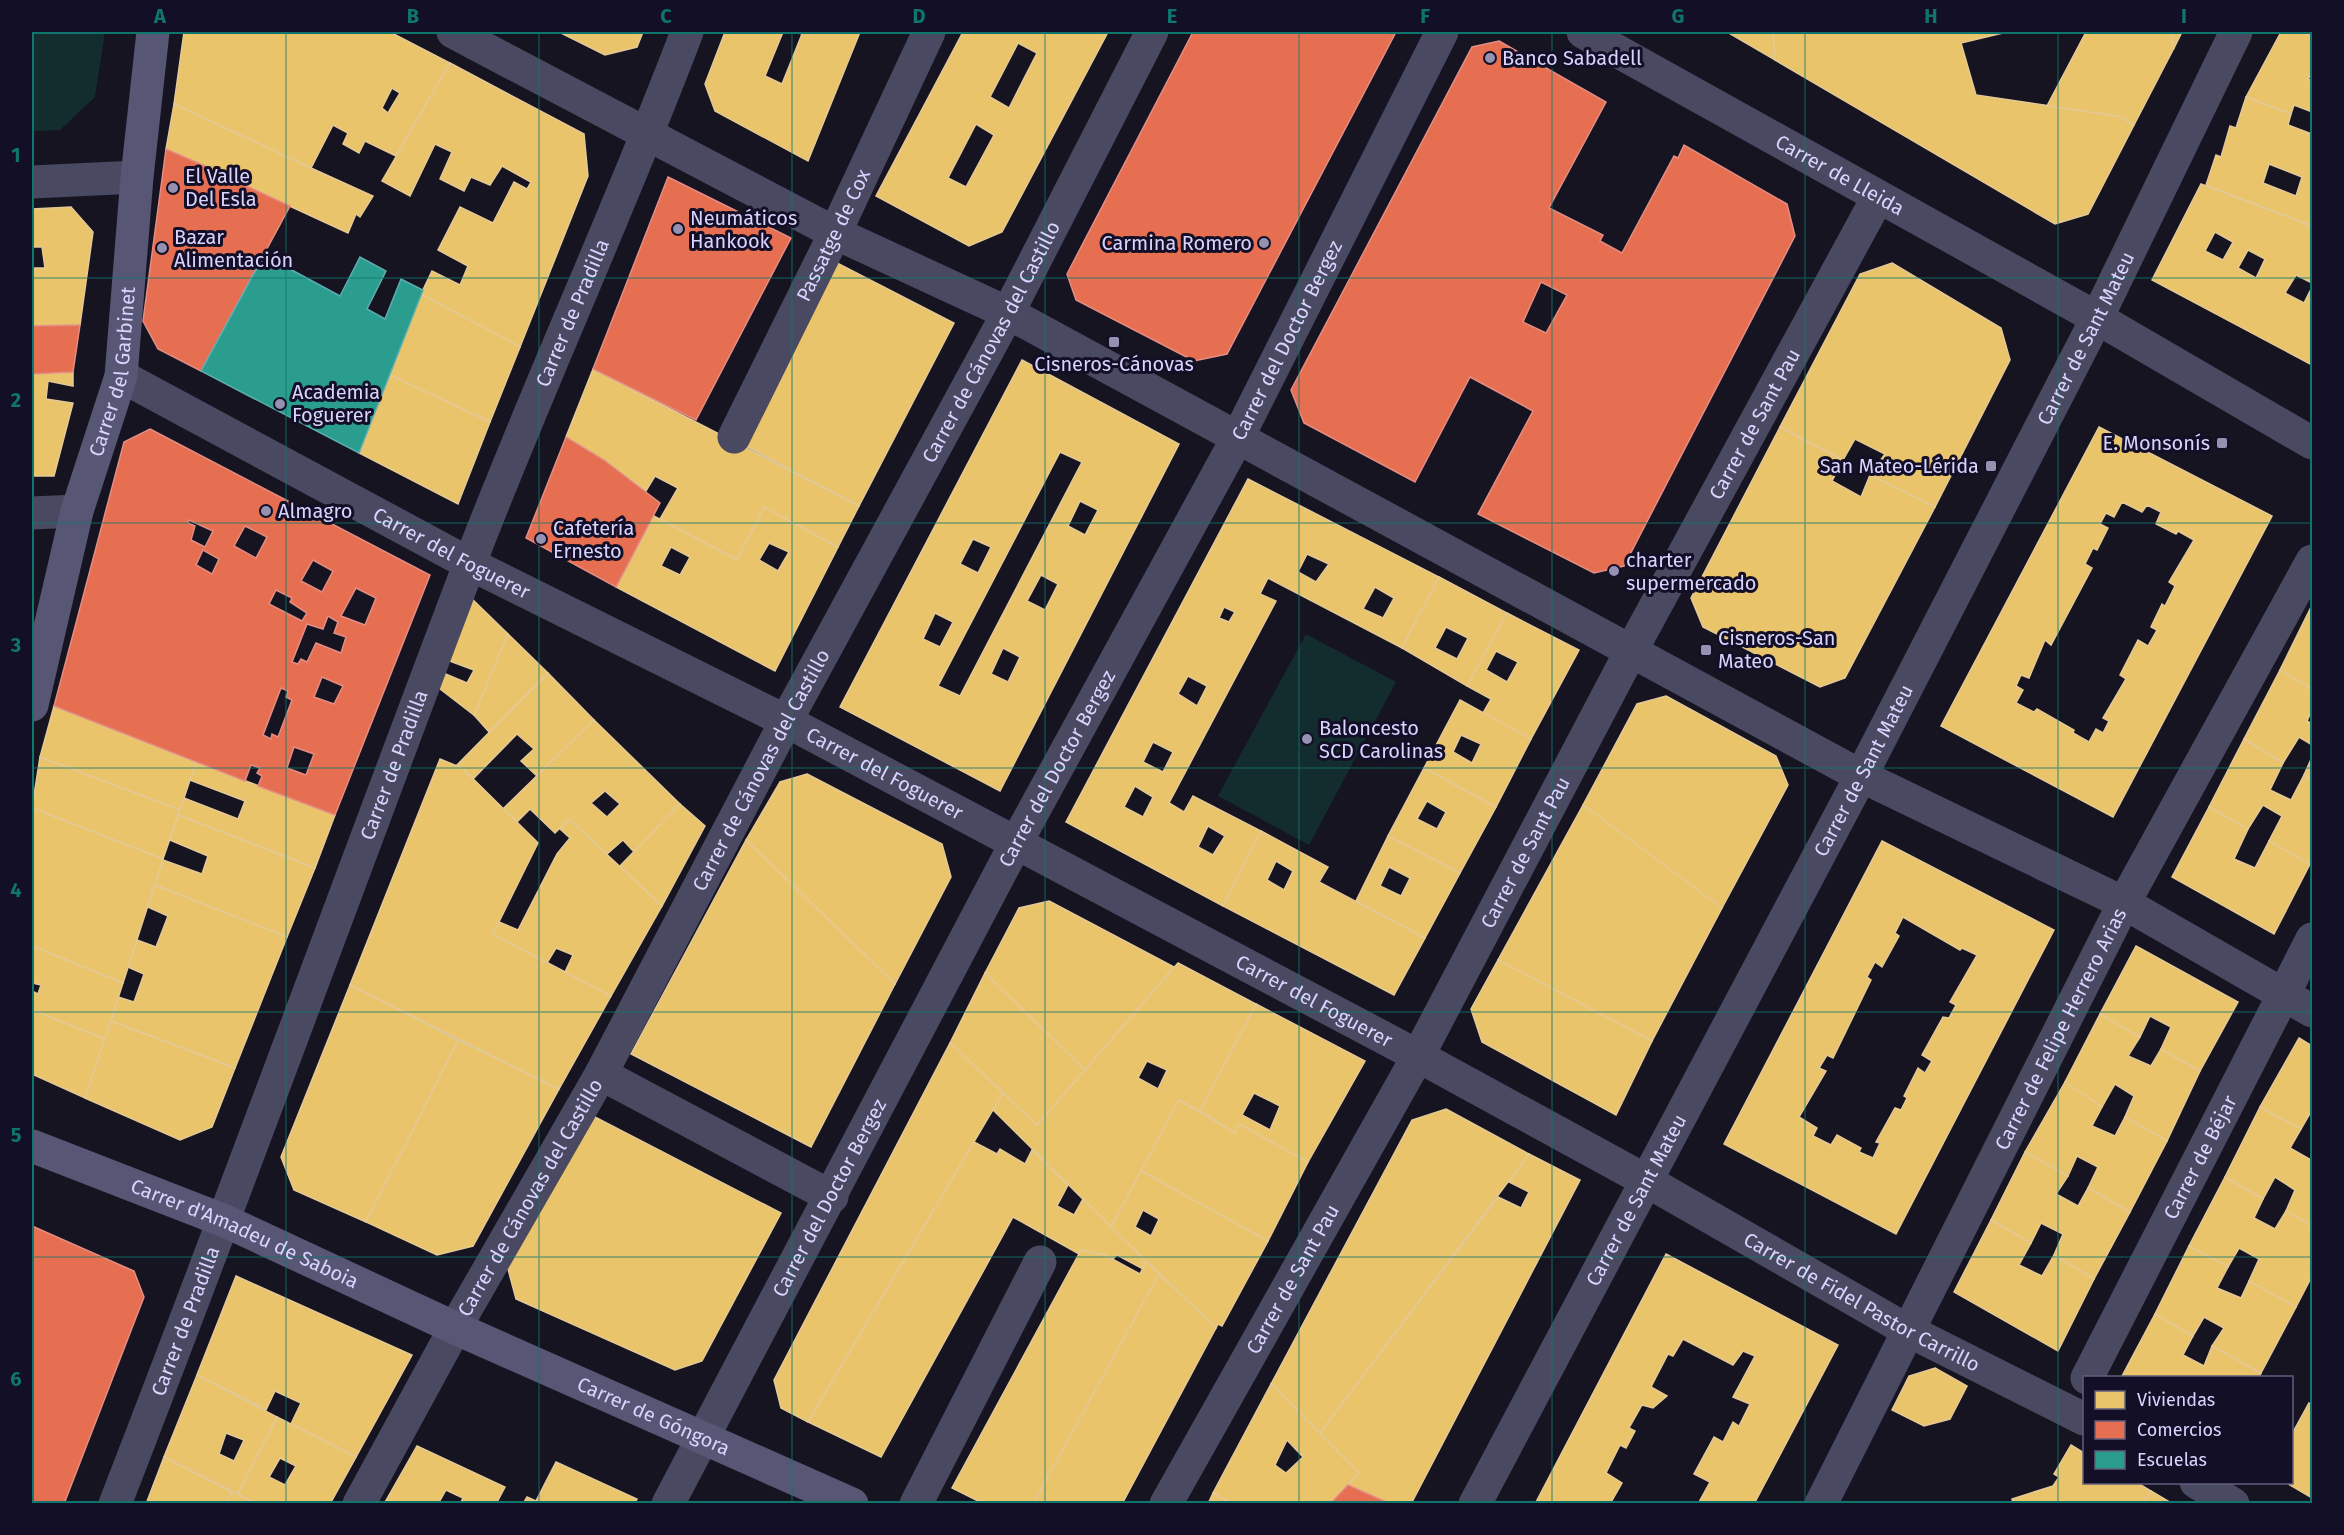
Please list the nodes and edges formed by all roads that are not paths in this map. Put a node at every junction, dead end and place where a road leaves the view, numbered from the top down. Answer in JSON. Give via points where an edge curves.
{"nodes":[{"id":1,"x":153,"y":32,"type":"edge"},
{"id":2,"x":453,"y":32,"type":"edge"},
{"id":3,"x":687,"y":32,"type":"edge"},
{"id":4,"x":929,"y":32,"type":"edge"},
{"id":5,"x":1152,"y":32,"type":"edge"},
{"id":6,"x":1442,"y":32,"type":"edge"},
{"id":7,"x":1583,"y":32,"type":"edge"},
{"id":8,"x":2236,"y":32,"type":"edge"},
{"id":9,"x":648,"y":134,"type":"junction"},
{"id":10,"x":137,"y":177,"type":"junction"},
{"id":11,"x":32,"y":182,"type":"edge"},
{"id":12,"x":1878,"y":197,"type":"junction"},
{"id":13,"x":835,"y":233,"type":"junction"},
{"id":14,"x":1008,"y":313,"type":"junction"},
{"id":15,"x":2097,"y":318,"type":"junction"},
{"id":16,"x":121,"y":376,"type":"junction"},
{"id":17,"x":734,"y":437,"type":"dead end"},
{"id":18,"x":1238,"y":437,"type":"junction"},
{"id":19,"x":2313,"y":443,"type":"edge"},
{"id":20,"x":77,"y":511,"type":"junction"},
{"id":21,"x":32,"y":513,"type":"edge"},
{"id":22,"x":2313,"y":561,"type":"edge"},
{"id":23,"x":470,"y":564,"type":"junction"},
{"id":24,"x":1631,"y":651,"type":"junction"},
{"id":25,"x":32,"y":705,"type":"edge"},
{"id":26,"x":786,"y":721,"type":"junction"},
{"id":27,"x":1862,"y":776,"type":"junction"},
{"id":28,"x":1016,"y":843,"type":"junction"},
{"id":29,"x":2124,"y":903,"type":"junction"},
{"id":30,"x":2313,"y":939,"type":"edge"},
{"id":31,"x":2284,"y":995,"type":"junction"},
{"id":32,"x":2313,"y":1011,"type":"edge"},
{"id":33,"x":1418,"y":1056,"type":"junction"},
{"id":34,"x":601,"y":1074,"type":"junction"},
{"id":35,"x":32,"y":1146,"type":"edge"},
{"id":36,"x":1645,"y":1180,"type":"junction"},
{"id":37,"x":832,"y":1197,"type":"junction"},
{"id":38,"x":225,"y":1221,"type":"junction"},
{"id":39,"x":1040,"y":1262,"type":"dead end"},
{"id":40,"x":455,"y":1328,"type":"junction"},
{"id":41,"x":1907,"y":1330,"type":"junction"},
{"id":42,"x":2088,"y":1376,"type":"edge"},
{"id":43,"x":2080,"y":1404,"type":"edge"},
{"id":44,"x":701,"y":1438,"type":"junction"},
{"id":45,"x":2200,"y":1484,"type":"edge"},
{"id":46,"x":116,"y":1503,"type":"edge"},
{"id":47,"x":359,"y":1503,"type":"edge"},
{"id":48,"x":668,"y":1503,"type":"edge"},
{"id":49,"x":852,"y":1503,"type":"edge"},
{"id":50,"x":916,"y":1503,"type":"edge"},
{"id":51,"x":1166,"y":1503,"type":"edge"},
{"id":52,"x":1474,"y":1503,"type":"edge"},
{"id":53,"x":1821,"y":1503,"type":"edge"},
{"id":54,"x":2233,"y":1503,"type":"edge"}],
"edges":[{"from":1,"to":10,"type":"street","name":"Carrer del Garbinet"},
{"from":2,"to":9,"type":"street"},
{"from":3,"to":9,"type":"street","name":"Carrer de Pradilla"},
{"from":4,"to":13,"type":"street","name":"Passatge de Cox"},
{"from":5,"to":14,"type":"street","name":"Carrer de Cánovas del Castillo"},
{"from":6,"to":18,"type":"street","name":"Carrer del Doctor Bergez"},
{"from":7,"to":12,"type":"street","name":"Carrer de Lleida"},
{"from":8,"to":15,"type":"street","name":"Carrer de Sant Mateu"},
{"from":9,"to":13,"type":"street"},
{"from":9,"to":23,"type":"street","name":"Carrer de Pradilla"},
{"from":10,"to":11,"type":"street"},
{"from":10,"to":16,"type":"street","name":"Carrer del Garbinet"},
{"from":12,"to":15,"type":"street","name":"Carrer de Lleida"},
{"from":12,"to":24,"type":"street","name":"Carrer de Sant Pau"},
{"from":13,"to":14,"type":"street"},
{"from":13,"to":17,"type":"street","name":"Passatge de Cox"},
{"from":14,"to":18,"type":"street"},
{"from":14,"to":26,"type":"street","name":"Carrer de Cánovas del Castillo"},
{"from":15,"to":19,"type":"street","name":"Carrer de Lleida"},
{"from":15,"to":27,"type":"street","name":"Carrer de Sant Mateu"},
{"from":16,"to":20,"type":"street","name":"Carrer del Garbinet"},
{"from":16,"to":23,"type":"street","name":"Carrer del Foguerer"},
{"from":18,"to":24,"type":"street"},
{"from":18,"to":28,"type":"street","name":"Carrer del Doctor Bergez"},
{"from":20,"to":21,"type":"street"},
{"from":20,"to":25,"type":"street","name":"Carrer del Garbinet"},
{"from":22,"to":29,"type":"street","name":"Carrer de Felipe Herrero Arias"},
{"from":23,"to":26,"type":"street","name":"Carrer del Foguerer"},
{"from":23,"to":38,"type":"street","name":"Carrer de Pradilla"},
{"from":24,"to":27,"type":"street"},
{"from":24,"to":33,"type":"street","name":"Carrer de Sant Pau"},
{"from":26,"to":28,"type":"street","name":"Carrer del Foguerer"},
{"from":26,"to":34,"type":"street","name":"Carrer de Cánovas del Castillo"},
{"from":27,"to":29,"type":"street"},
{"from":27,"to":36,"type":"street","name":"Carrer de Sant Mateu"},
{"from":28,"to":33,"type":"street","name":"Carrer del Foguerer"},
{"from":28,"to":37,"type":"street","name":"Carrer del Doctor Bergez"},
{"from":29,"to":31,"type":"street"},
{"from":29,"to":41,"type":"street","name":"Carrer de Felipe Herrero Arias"},
{"from":30,"to":31,"type":"street","name":"Carrer de Béjar"},
{"from":31,"to":32,"type":"street"},
{"from":31,"to":42,"type":"street","name":"Carrer de Béjar"},
{"from":33,"to":36,"type":"street","name":"Carrer del Foguerer"},
{"from":33,"to":51,"type":"street","name":"Carrer de Sant Pau"},
{"from":34,"to":37,"type":"street"},
{"from":34,"to":40,"type":"street","name":"Carrer de Cánovas del Castillo"},
{"from":35,"to":38,"type":"street","name":"Carrer d'Amadeu de Saboia"},
{"from":36,"to":41,"type":"street","name":"Carrer de Fidel Pastor Carrillo"},
{"from":36,"to":52,"type":"street","name":"Carrer de Sant Mateu"},
{"from":37,"to":44,"type":"street","name":"Carrer del Doctor Bergez"},
{"from":38,"to":40,"type":"street","name":"Carrer d'Amadeu de Saboia"},
{"from":38,"to":46,"type":"street","name":"Carrer de Pradilla"},
{"from":39,"to":50,"type":"street"},
{"from":40,"to":44,"type":"street","name":"Carrer de Góngora"},
{"from":40,"to":47,"type":"street","name":"Carrer de Cánovas del Castillo"},
{"from":41,"to":43,"type":"street","name":"Carrer de Fidel Pastor Carrillo"},
{"from":41,"to":53,"type":"street","name":"Carrer de Felipe Herrero Arias"},
{"from":44,"to":48,"type":"street","name":"Carrer del Doctor Bergez"},
{"from":44,"to":49,"type":"street","name":"Carrer de Góngora"},
{"from":45,"to":54,"type":"street"}]}
